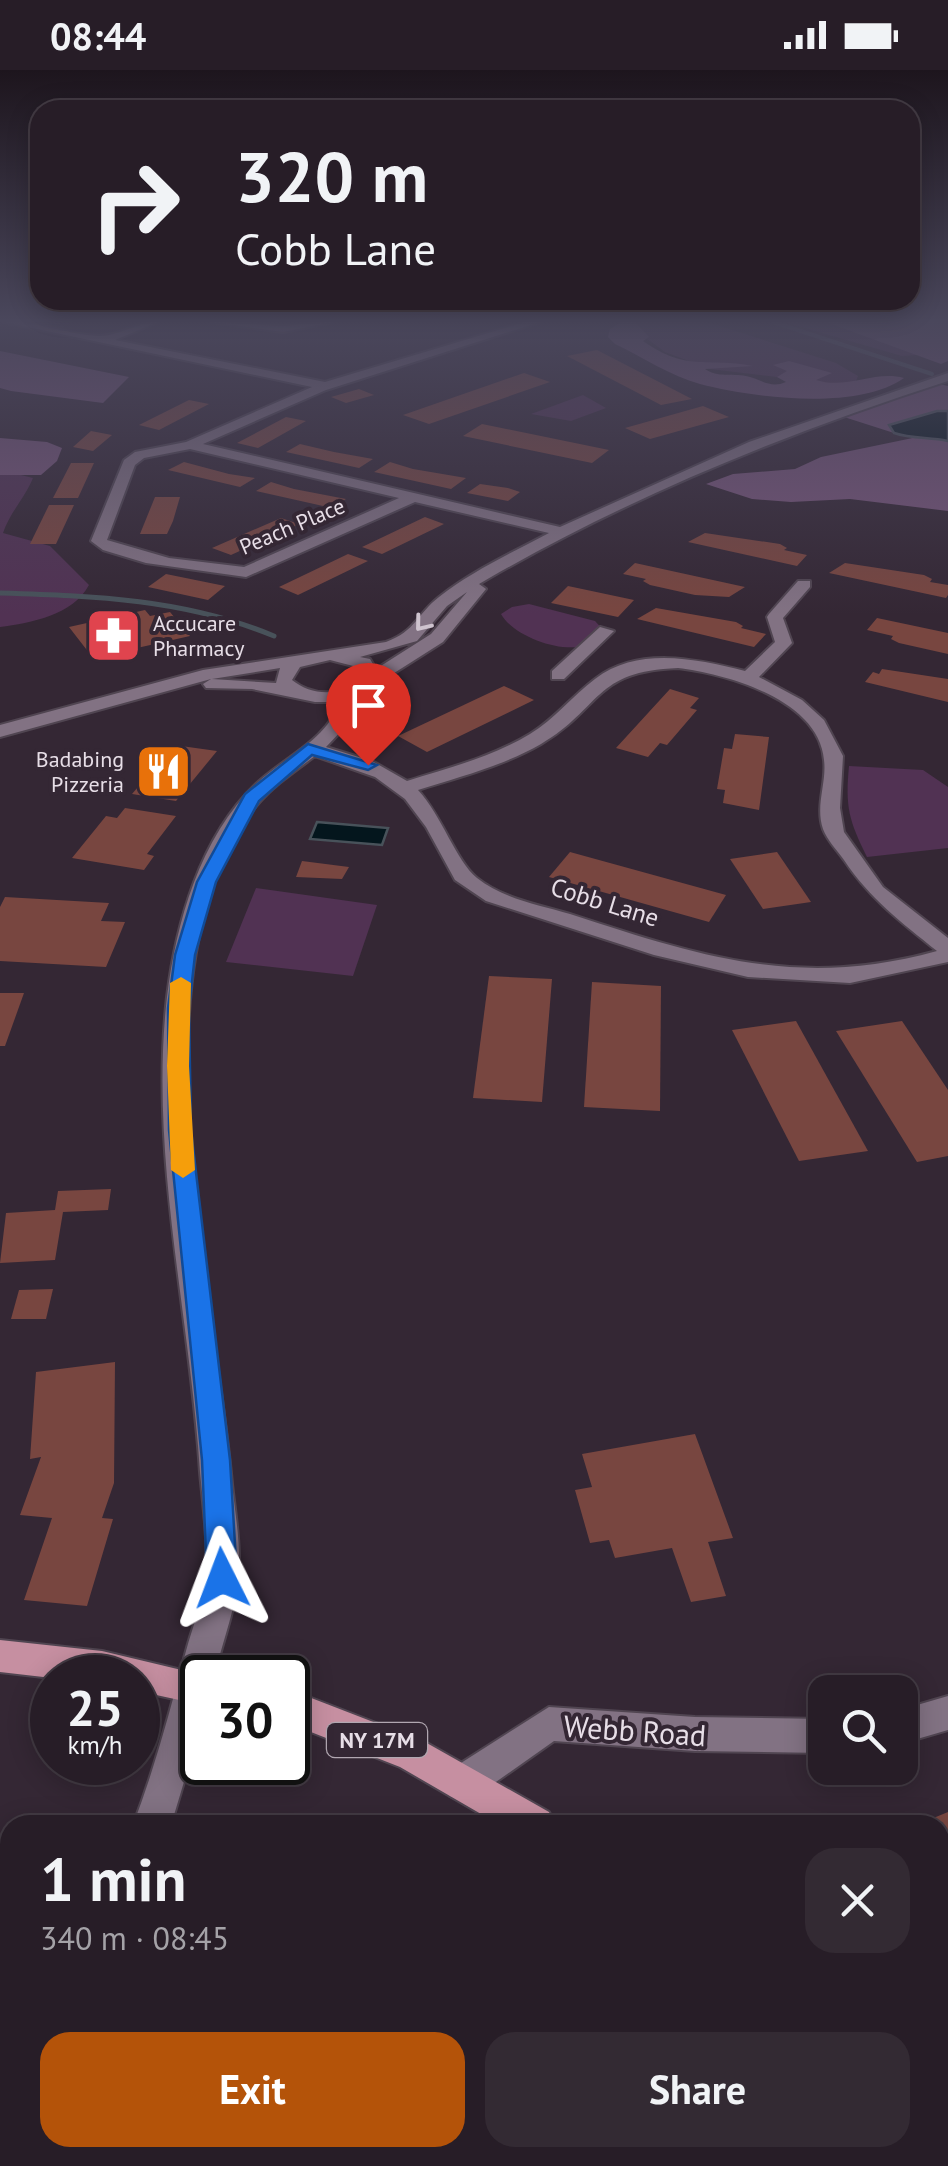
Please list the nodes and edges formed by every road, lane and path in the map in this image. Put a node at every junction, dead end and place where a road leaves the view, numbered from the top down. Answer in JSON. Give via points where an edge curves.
{"nodes":[{"id":1,"x":243,"y":420,"type":"edge"},
{"id":2,"x":828,"y":420,"type":"edge"},
{"id":3,"x":190,"y":445,"type":"junction"},
{"id":4,"x":412,"y":498,"type":"junction"},
{"id":5,"x":562,"y":532,"type":"junction"},
{"id":6,"x":500,"y":568,"type":"junction"},
{"id":7,"x":804,"y":584,"type":"dead end"},
{"id":8,"x":606,"y":631,"type":"dead end"},
{"id":9,"x":330,"y":655,"type":"junction"},
{"id":10,"x":304,"y":659,"type":"junction"},
{"id":11,"x":558,"y":675,"type":"dead end"},
{"id":12,"x":747,"y":679,"type":"junction"},
{"id":13,"x":368,"y":682,"type":"junction"},
{"id":14,"x":157,"y":691,"type":"junction"},
{"id":15,"x":350,"y":693,"type":"junction"},
{"id":16,"x":299,"y":694,"type":"junction"},
{"id":17,"x":0,"y":730,"type":"edge"},
{"id":18,"x":308,"y":749,"type":"junction"},
{"id":19,"x":405,"y":788,"type":"junction"},
{"id":20,"x":948,"y":952,"type":"edge"},
{"id":21,"x":205,"y":1655,"type":"edge"},
{"id":22,"x":0,"y":1656,"type":"edge"},
{"id":23,"x":180,"y":1683,"type":"edge"},
{"id":24,"x":948,"y":1714,"type":"edge"},
{"id":25,"x":310,"y":1715,"type":"edge"},
{"id":26,"x":918,"y":1723,"type":"edge"},
{"id":27,"x":808,"y":1736,"type":"edge"},
{"id":28,"x":180,"y":1748,"type":"edge"},
{"id":29,"x":464,"y":1783,"type":"junction"},
{"id":30,"x":156,"y":1815,"type":"edge"},
{"id":31,"x":519,"y":1815,"type":"edge"}],
"edges":[{"from":1,"to":3,"type":"street"},
{"from":2,"to":5,"type":"street","via":[[696,467]]},
{"from":3,"to":4,"type":"street"},
{"from":3,"to":4,"type":"street","name":"Peach Place","via":[[129,463],[101,545],[218,572],[246,572]]},
{"from":4,"to":5,"type":"street"},
{"from":5,"to":6,"type":"street"},
{"from":6,"to":9,"type":"street","one_way":true,"via":[[439,604],[411,637]]},
{"from":6,"to":13,"type":"street","via":[[437,638]]},
{"from":7,"to":12,"type":"street","via":[[775,618],[784,643]]},
{"from":8,"to":11,"type":"street"},
{"from":9,"to":10,"type":"street"},
{"from":9,"to":13,"type":"street","via":[[364,664]]},
{"from":10,"to":14,"type":"street","via":[[203,675]]},
{"from":10,"to":16,"type":"street","via":[[282,675]]},
{"from":12,"to":19,"type":"street","via":[[676,663],[624,670],[519,749]]},
{"from":12,"to":20,"type":"street","via":[[798,705],[816,723],[835,764],[832,828],[876,892]]},
{"from":13,"to":15,"type":"street"},
{"from":14,"to":16,"type":"street","via":[[223,683]]},
{"from":14,"to":17,"type":"street"},
{"from":15,"to":16,"type":"street"},
{"from":15,"to":18,"type":"street","via":[[340,725]]},
{"from":16,"to":18,"type":"street","via":[[315,718]]},
{"from":18,"to":19,"type":"street","name":"Cobb Lane","via":[[350,758]]},
{"from":18,"to":21,"type":"street","via":[[238,818],[198,905],[181,981],[184,1182],[207,1364],[222,1578]]},
{"from":19,"to":20,"type":"street","name":"Cobb Lane","via":[[468,884],[694,958],[838,978]]},
{"from":22,"to":23,"type":"main road","via":[[102,1666]]},
{"from":24,"to":26,"type":"street"},
{"from":25,"to":29,"type":"main road","number":"NY 17M","via":[[412,1754]]},
{"from":27,"to":29,"type":"street","name":"Webb Road","via":[[549,1724]]},
{"from":28,"to":30,"type":"street"},
{"from":29,"to":31,"type":"main road","number":"NY 17M"}]}
